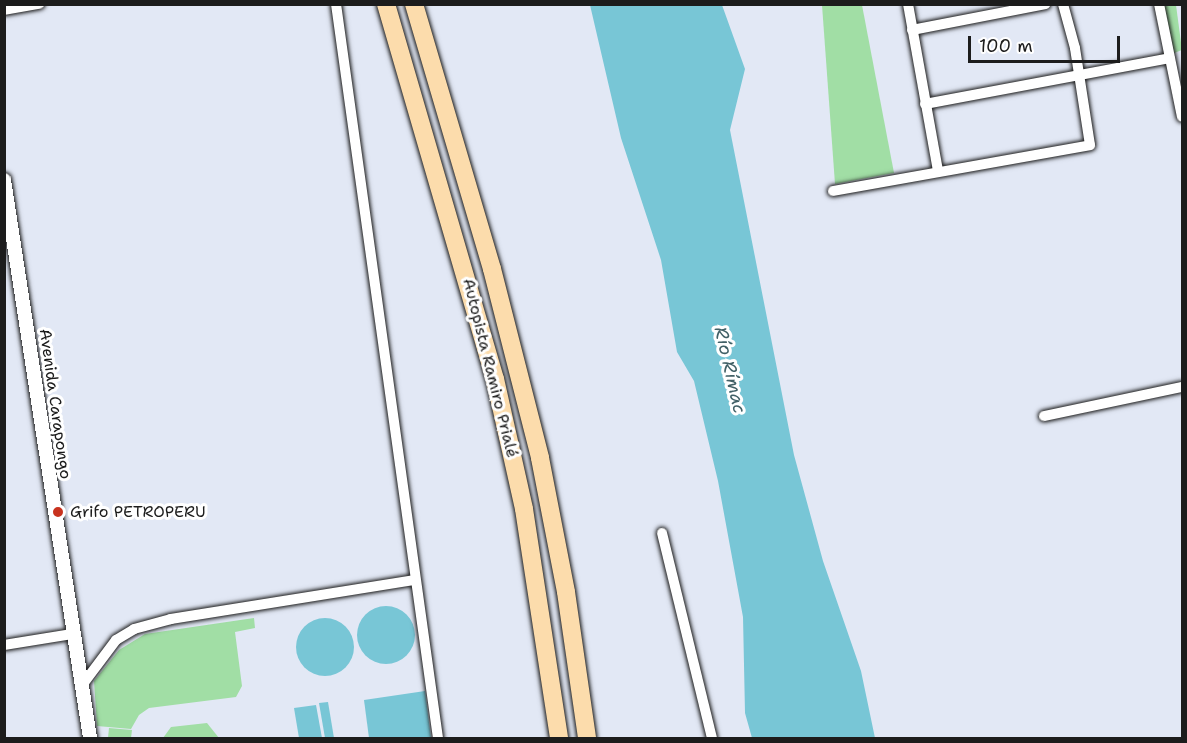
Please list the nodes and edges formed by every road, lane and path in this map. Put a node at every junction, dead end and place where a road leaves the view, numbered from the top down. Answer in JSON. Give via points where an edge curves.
{"nodes":[{"id":1,"x":39,"y":4,"type":"edge"},
{"id":2,"x":336,"y":4,"type":"edge"},
{"id":3,"x":386,"y":4,"type":"edge"},
{"id":4,"x":414,"y":4,"type":"edge"},
{"id":5,"x":908,"y":4,"type":"edge"},
{"id":6,"x":1046,"y":4,"type":"edge"},
{"id":7,"x":1063,"y":4,"type":"edge"},
{"id":8,"x":1159,"y":4,"type":"edge"},
{"id":9,"x":4,"y":10,"type":"edge"},
{"id":10,"x":912,"y":30,"type":"junction"},
{"id":11,"x":1170,"y":58,"type":"junction"},
{"id":12,"x":1080,"y":76,"type":"junction"},
{"id":13,"x":925,"y":104,"type":"junction"},
{"id":14,"x":1182,"y":117,"type":"edge"},
{"id":15,"x":938,"y":170,"type":"junction"},
{"id":16,"x":4,"y":180,"type":"edge"},
{"id":17,"x":833,"y":191,"type":"dead end"},
{"id":18,"x":1182,"y":387,"type":"edge"},
{"id":19,"x":1044,"y":416,"type":"dead end"},
{"id":20,"x":662,"y":533,"type":"dead end"},
{"id":21,"x":415,"y":580,"type":"junction"},
{"id":22,"x":72,"y":634,"type":"junction"},
{"id":23,"x":4,"y":645,"type":"edge"},
{"id":24,"x":83,"y":684,"type":"junction"},
{"id":25,"x":90,"y":738,"type":"edge"},
{"id":26,"x":438,"y":738,"type":"edge"},
{"id":27,"x":560,"y":738,"type":"edge"},
{"id":28,"x":587,"y":738,"type":"edge"},
{"id":29,"x":712,"y":738,"type":"edge"}],
"edges":[{"from":1,"to":9,"type":"street"},
{"from":2,"to":21,"type":"street"},
{"from":3,"to":27,"type":"highway","name":"Autopista Ramiro Prialé","via":[[495,379],[524,509]]},
{"from":4,"to":28,"type":"highway","name":"Autopista Ramiro Prialé","via":[[492,269],[540,458],[566,592]]},
{"from":5,"to":10,"type":"street"},
{"from":6,"to":10,"type":"street"},
{"from":7,"to":12,"type":"street"},
{"from":8,"to":11,"type":"street"},
{"from":10,"to":13,"type":"street"},
{"from":11,"to":12,"type":"street"},
{"from":11,"to":14,"type":"street"},
{"from":12,"to":13,"type":"street"},
{"from":12,"to":15,"type":"street","via":[[1090,145]]},
{"from":13,"to":15,"type":"street"},
{"from":15,"to":17,"type":"street"},
{"from":16,"to":22,"type":"street","name":"Avenida Carapongo"},
{"from":18,"to":19,"type":"street"},
{"from":20,"to":29,"type":"street"},
{"from":21,"to":24,"type":"street","via":[[171,619],[134,629],[116,640]]},
{"from":21,"to":26,"type":"street"},
{"from":22,"to":23,"type":"street"},
{"from":22,"to":24,"type":"street","name":"Avenida Carapongo"},
{"from":24,"to":25,"type":"street","name":"Avenida Carapongo"}]}
